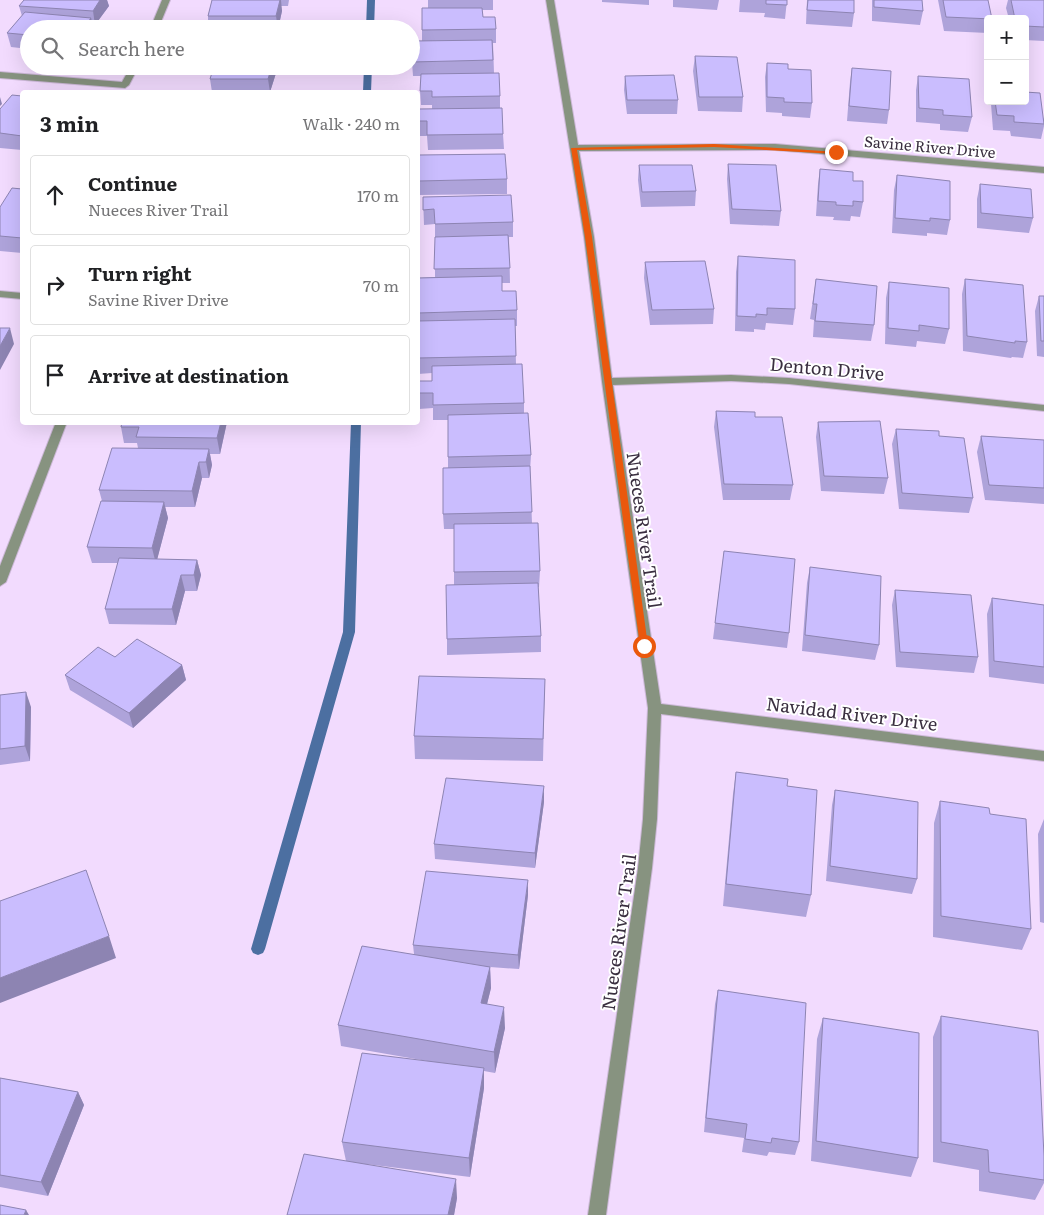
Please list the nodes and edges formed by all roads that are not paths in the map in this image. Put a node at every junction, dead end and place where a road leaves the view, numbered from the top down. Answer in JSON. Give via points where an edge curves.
{"nodes":[{"id":1,"x":166,"y":0,"type":"edge"},
{"id":2,"x":550,"y":0,"type":"edge"},
{"id":3,"x":158,"y":20,"type":"edge"},
{"id":4,"x":0,"y":75,"type":"edge"},
{"id":5,"x":130,"y":75,"type":"edge"},
{"id":6,"x":574,"y":148,"type":"junction"},
{"id":7,"x":1044,"y":170,"type":"edge"},
{"id":8,"x":0,"y":294,"type":"edge"},
{"id":9,"x":20,"y":296,"type":"edge"},
{"id":10,"x":607,"y":382,"type":"junction"},
{"id":11,"x":1044,"y":408,"type":"edge"},
{"id":12,"x":61,"y":425,"type":"edge"},
{"id":13,"x":0,"y":582,"type":"edge"},
{"id":14,"x":655,"y":708,"type":"junction"},
{"id":15,"x":1044,"y":756,"type":"edge"},
{"id":16,"x":597,"y":1215,"type":"edge"}],
"edges":[{"from":1,"to":3,"type":"street"},
{"from":2,"to":6,"type":"street","name":"Nueces River Trail"},
{"from":4,"to":5,"type":"street","via":[[125,85]]},
{"from":6,"to":7,"type":"street","name":"Savine River Drive","via":[[775,147]]},
{"from":6,"to":10,"type":"street","name":"Nueces River Trail"},
{"from":8,"to":9,"type":"street"},
{"from":10,"to":11,"type":"street","name":"Denton Drive","via":[[731,378],[789,381]]},
{"from":10,"to":14,"type":"street","name":"Nueces River Trail"},
{"from":12,"to":13,"type":"street"},
{"from":14,"to":15,"type":"street","name":"Navidad River Drive"},
{"from":14,"to":16,"type":"street","name":"Nueces River Trail","via":[[645,868]]}]}
